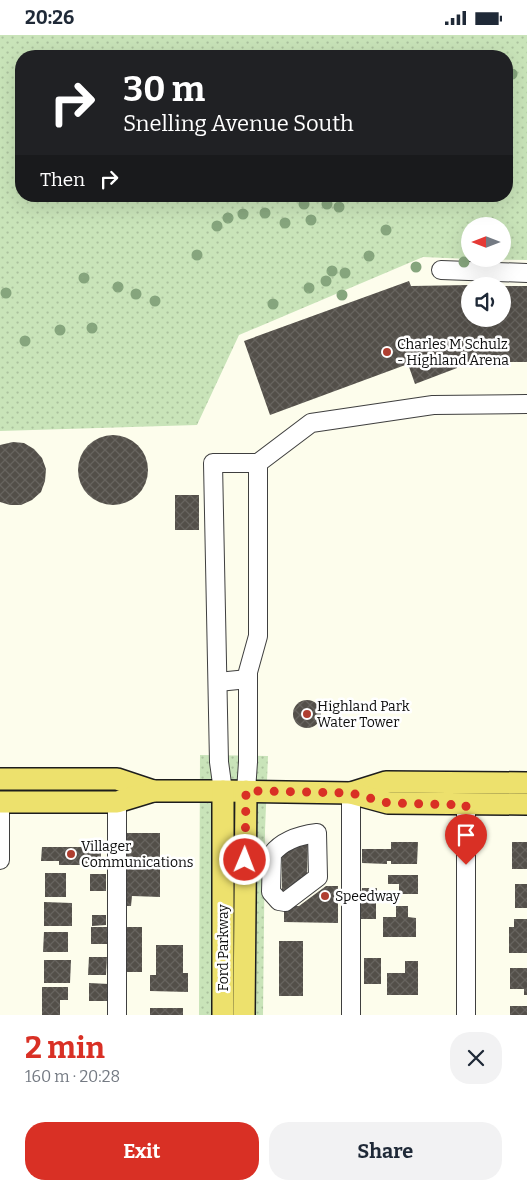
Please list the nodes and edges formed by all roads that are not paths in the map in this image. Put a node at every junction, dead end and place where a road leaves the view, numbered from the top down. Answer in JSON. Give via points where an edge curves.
{"nodes":[{"id":1,"x":441,"y":270,"type":"dead end"},
{"id":2,"x":527,"y":273,"type":"edge"},
{"id":3,"x":527,"y":404,"type":"edge"},
{"id":4,"x":258,"y":463,"type":"junction"},
{"id":5,"x":248,"y":679,"type":"junction"},
{"id":6,"x":218,"y":682,"type":"junction"},
{"id":7,"x":0,"y":779,"type":"edge"},
{"id":8,"x":527,"y":783,"type":"edge"},
{"id":9,"x":153,"y":791,"type":"junction"},
{"id":10,"x":223,"y":791,"type":"junction"},
{"id":11,"x":246,"y":791,"type":"junction"},
{"id":12,"x":351,"y":793,"type":"junction"},
{"id":13,"x":0,"y":802,"type":"edge"},
{"id":14,"x":118,"y":802,"type":"junction"},
{"id":15,"x":527,"y":804,"type":"edge"},
{"id":16,"x":466,"y":805,"type":"junction"},
{"id":17,"x":0,"y":860,"type":"edge"},
{"id":18,"x":244,"y":893,"type":"junction"},
{"id":19,"x":223,"y":895,"type":"junction"},
{"id":20,"x":117,"y":1015,"type":"edge"},
{"id":21,"x":223,"y":1015,"type":"edge"},
{"id":22,"x":244,"y":1015,"type":"edge"},
{"id":23,"x":351,"y":1015,"type":"edge"},
{"id":24,"x":466,"y":1015,"type":"edge"}],
"edges":[{"from":1,"to":2,"type":"street"},
{"from":3,"to":4,"type":"street","via":[[433,405],[311,423]]},
{"from":4,"to":5,"type":"street","via":[[258,636]]},
{"from":4,"to":6,"type":"street","via":[[213,463]]},
{"from":5,"to":6,"type":"street"},
{"from":5,"to":11,"type":"street"},
{"from":6,"to":10,"type":"street","via":[[219,762]]},
{"from":7,"to":9,"type":"main road","via":[[117,779]]},
{"from":8,"to":12,"type":"main road","via":[[386,782]]},
{"from":9,"to":10,"type":"main road"},
{"from":9,"to":14,"type":"main road"},
{"from":10,"to":11,"type":"main road"},
{"from":10,"to":19,"type":"main road","name":"Ford Parkway"},
{"from":11,"to":12,"type":"main road"},
{"from":11,"to":18,"type":"main road","name":"Ford Parkway"},
{"from":12,"to":16,"type":"main road","via":[[388,803]]},
{"from":12,"to":23,"type":"street"},
{"from":13,"to":14,"type":"main road"},
{"from":13,"to":17,"type":"street"},
{"from":14,"to":20,"type":"street"},
{"from":15,"to":16,"type":"main road"},
{"from":16,"to":24,"type":"street"},
{"from":18,"to":19,"type":"street"},
{"from":18,"to":22,"type":"main road","name":"Ford Parkway"},
{"from":19,"to":21,"type":"main road","name":"Ford Parkway"}]}
